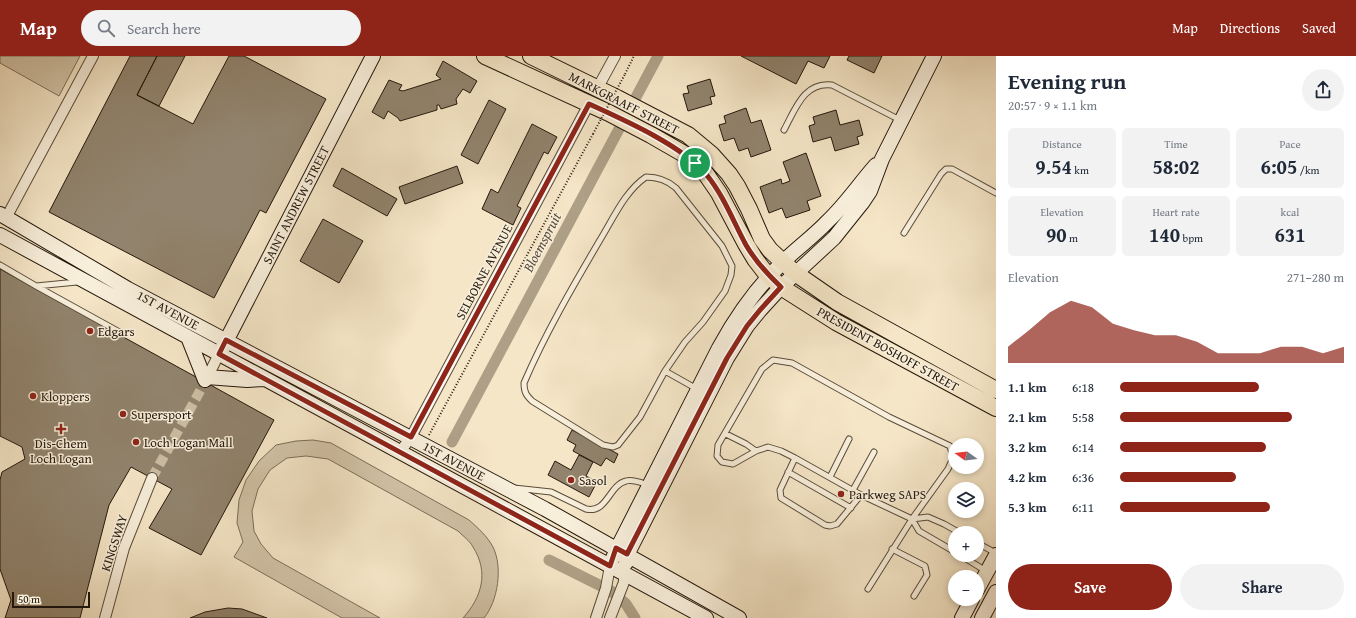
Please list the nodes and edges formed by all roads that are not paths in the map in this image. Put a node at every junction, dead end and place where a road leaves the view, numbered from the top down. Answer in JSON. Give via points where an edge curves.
{"nodes":[{"id":1,"x":93,"y":56,"type":"edge"},
{"id":2,"x":373,"y":56,"type":"edge"},
{"id":3,"x":531,"y":56,"type":"edge"},
{"id":4,"x":615,"y":56,"type":"edge"},
{"id":5,"x":934,"y":56,"type":"edge"},
{"id":6,"x":492,"y":58,"type":"edge"},
{"id":7,"x":598,"y":89,"type":"junction"},
{"id":8,"x":589,"y":104,"type":"junction"},
{"id":9,"x":901,"y":121,"type":"junction"},
{"id":10,"x":784,"y":130,"type":"dead end"},
{"id":11,"x":882,"y":159,"type":"junction"},
{"id":12,"x":996,"y":191,"type":"edge"},
{"id":13,"x":3,"y":216,"type":"edge"},
{"id":14,"x":904,"y":233,"type":"dead end"},
{"id":15,"x":0,"y":235,"type":"edge"},
{"id":16,"x":783,"y":262,"type":"junction"},
{"id":17,"x":0,"y":266,"type":"edge"},
{"id":18,"x":795,"y":273,"type":"junction"},
{"id":19,"x":769,"y":276,"type":"junction"},
{"id":20,"x":83,"y":281,"type":"junction"},
{"id":21,"x":36,"y":286,"type":"junction"},
{"id":22,"x":781,"y":287,"type":"junction"},
{"id":23,"x":123,"y":334,"type":"dead end"},
{"id":24,"x":188,"y":337,"type":"junction"},
{"id":25,"x":226,"y":340,"type":"junction"},
{"id":26,"x":219,"y":354,"type":"junction"},
{"id":27,"x":665,"y":371,"type":"junction"},
{"id":28,"x":265,"y":379,"type":"junction"},
{"id":29,"x":206,"y":380,"type":"junction"},
{"id":30,"x":697,"y":390,"type":"junction"},
{"id":31,"x":996,"y":390,"type":"edge"},
{"id":32,"x":996,"y":408,"type":"edge"},
{"id":33,"x":726,"y":434,"type":"junction"},
{"id":34,"x":411,"y":437,"type":"junction"},
{"id":35,"x":849,"y":439,"type":"dead end"},
{"id":36,"x":756,"y":451,"type":"junction"},
{"id":37,"x":400,"y":452,"type":"junction"},
{"id":38,"x":874,"y":452,"type":"dead end"},
{"id":39,"x":796,"y":458,"type":"junction"},
{"id":40,"x":788,"y":472,"type":"junction"},
{"id":41,"x":830,"y":477,"type":"junction"},
{"id":42,"x":152,"y":478,"type":"tunnel mouth"},
{"id":43,"x":649,"y":485,"type":"junction"},
{"id":44,"x":505,"y":488,"type":"junction"},
{"id":45,"x":853,"y":490,"type":"junction"},
{"id":46,"x":861,"y":495,"type":"junction"},
{"id":47,"x":851,"y":508,"type":"junction"},
{"id":48,"x":912,"y":519,"type":"junction"},
{"id":49,"x":948,"y":526,"type":"edge"},
{"id":50,"x":984,"y":547,"type":"edge"},
{"id":51,"x":948,"y":548,"type":"edge"},
{"id":52,"x":892,"y":549,"type":"junction"},
{"id":53,"x":622,"y":552,"type":"junction"},
{"id":54,"x":996,"y":554,"type":"edge"},
{"id":55,"x":972,"y":562,"type":"edge"},
{"id":56,"x":610,"y":566,"type":"junction"},
{"id":57,"x":987,"y":571,"type":"junction"},
{"id":58,"x":624,"y":573,"type":"junction"},
{"id":59,"x":984,"y":577,"type":"edge"},
{"id":60,"x":868,"y":589,"type":"dead end"},
{"id":61,"x":996,"y":592,"type":"edge"},
{"id":62,"x":914,"y":596,"type":"dead end"},
{"id":63,"x":968,"y":606,"type":"edge"},
{"id":64,"x":596,"y":617,"type":"edge"},
{"id":65,"x":105,"y":618,"type":"edge"},
{"id":66,"x":610,"y":618,"type":"edge"},
{"id":67,"x":706,"y":618,"type":"edge"},
{"id":68,"x":739,"y":618,"type":"edge"},
{"id":69,"x":962,"y":618,"type":"edge"},
{"id":70,"x":982,"y":618,"type":"edge"}],
"edges":[{"from":1,"to":13,"type":"street"},
{"from":2,"to":25,"type":"street","name":"SAINT ANDREW STREET"},
{"from":3,"to":7,"type":"main road","name":"MARKGRAAFF STREET"},
{"from":4,"to":7,"type":"street"},
{"from":5,"to":9,"type":"street"},
{"from":6,"to":8,"type":"main road","name":"MARKGRAAFF STREET"},
{"from":7,"to":16,"type":"main road","name":"MARKGRAAFF STREET","via":[[688,135],[712,155],[737,186],[762,239]]},
{"from":8,"to":19,"type":"main road","name":"MARKGRAAFF STREET","via":[[684,154],[706,174],[752,254]]},
{"from":8,"to":34,"type":"street","name":"SELBORNE AVENUE"},
{"from":9,"to":10,"type":"lane","via":[[832,85],[824,84],[808,91]]},
{"from":9,"to":11,"type":"street"},
{"from":11,"to":16,"type":"street","via":[[829,220]]},
{"from":11,"to":18,"type":"street","via":[[870,191],[855,213],[834,238]]},
{"from":12,"to":14,"type":"lane","via":[[952,169],[946,169]]},
{"from":13,"to":25,"type":"street","name":"1ST AVENUE","via":[[128,289]]},
{"from":15,"to":20,"type":"street","name":"1ST AVENUE"},
{"from":16,"to":18,"type":"main road","name":"MARKGRAAFF STREET"},
{"from":16,"to":19,"type":"street"},
{"from":17,"to":21,"type":"lane"},
{"from":18,"to":22,"type":"street"},
{"from":18,"to":31,"type":"main road","name":"PRESIDENT BOSHOFF STREET","via":[[837,302]]},
{"from":19,"to":22,"type":"main road","name":"MARKGRAAFF STREET"},
{"from":19,"to":30,"type":"street","via":[[736,318]]},
{"from":20,"to":21,"type":"lane"},
{"from":20,"to":24,"type":"street","name":"1ST AVENUE"},
{"from":21,"to":23,"type":"lane"},
{"from":22,"to":32,"type":"main road","name":"PRESIDENT BOSHOFF STREET","via":[[836,322]]},
{"from":22,"to":53,"type":"street","via":[[747,326],[727,358]]},
{"from":24,"to":26,"type":"street","name":"1ST AVENUE"},
{"from":24,"to":29,"type":"street"},
{"from":25,"to":26,"type":"street","name":"SAINT ANDREW STREET"},
{"from":25,"to":34,"type":"street","name":"1ST AVENUE"},
{"from":26,"to":28,"type":"street","name":"1ST AVENUE"},
{"from":26,"to":29,"type":"street"},
{"from":27,"to":27,"type":"lane","via":[[640,417],[618,445],[613,447],[603,444],[532,401],[524,390],[529,370],[576,281],[618,209],[637,183],[646,177],[663,179],[676,188],[722,246],[732,266],[725,291]]},
{"from":27,"to":30,"type":"lane"},
{"from":28,"to":29,"type":"street"},
{"from":28,"to":37,"type":"street","name":"1ST AVENUE"},
{"from":30,"to":43,"type":"street"},
{"from":33,"to":36,"type":"lane"},
{"from":33,"to":36,"type":"lane","via":[[718,445],[717,456],[722,462],[733,464]]},
{"from":33,"to":48,"type":"lane","via":[[762,370],[773,360],[792,363],[889,417],[950,446],[953,458],[948,469]]},
{"from":34,"to":37,"type":"street","name":"SELBORNE AVENUE"},
{"from":34,"to":44,"type":"street","name":"1ST AVENUE"},
{"from":35,"to":41,"type":"lane"},
{"from":36,"to":39,"type":"lane","via":[[768,447]]},
{"from":37,"to":56,"type":"street","name":"1ST AVENUE"},
{"from":38,"to":45,"type":"lane"},
{"from":39,"to":40,"type":"lane"},
{"from":39,"to":41,"type":"lane"},
{"from":40,"to":47,"type":"lane"},
{"from":40,"to":47,"type":"lane","via":[[780,490],[781,498],[825,525],[837,524]]},
{"from":41,"to":45,"type":"lane"},
{"from":42,"to":65,"type":"street","name":"KINGSWAY","via":[[124,548]]},
{"from":43,"to":44,"type":"lane","via":[[625,481],[596,510],[586,509],[551,492]]},
{"from":43,"to":53,"type":"street"},
{"from":44,"to":53,"type":"street","name":"1ST AVENUE"},
{"from":45,"to":46,"type":"lane"},
{"from":46,"to":47,"type":"lane"},
{"from":46,"to":48,"type":"lane"},
{"from":48,"to":49,"type":"lane","via":[[928,517]]},
{"from":48,"to":51,"type":"lane","via":[[919,531]]},
{"from":48,"to":52,"type":"lane"},
{"from":50,"to":54,"type":"lane"},
{"from":52,"to":60,"type":"lane"},
{"from":52,"to":62,"type":"lane","via":[[925,566],[927,575]]},
{"from":53,"to":56,"type":"street"},
{"from":53,"to":58,"type":"street"},
{"from":53,"to":68,"type":"street","name":"1ST AVENUE"},
{"from":54,"to":57,"type":"street"},
{"from":55,"to":57,"type":"lane"},
{"from":56,"to":58,"type":"street","name":"1ST AVENUE"},
{"from":56,"to":64,"type":"street"},
{"from":57,"to":59,"type":"street"},
{"from":58,"to":66,"type":"street","via":[[624,582]]},
{"from":58,"to":67,"type":"street","name":"1ST AVENUE"},
{"from":61,"to":70,"type":"street"},
{"from":63,"to":69,"type":"street"}]}
